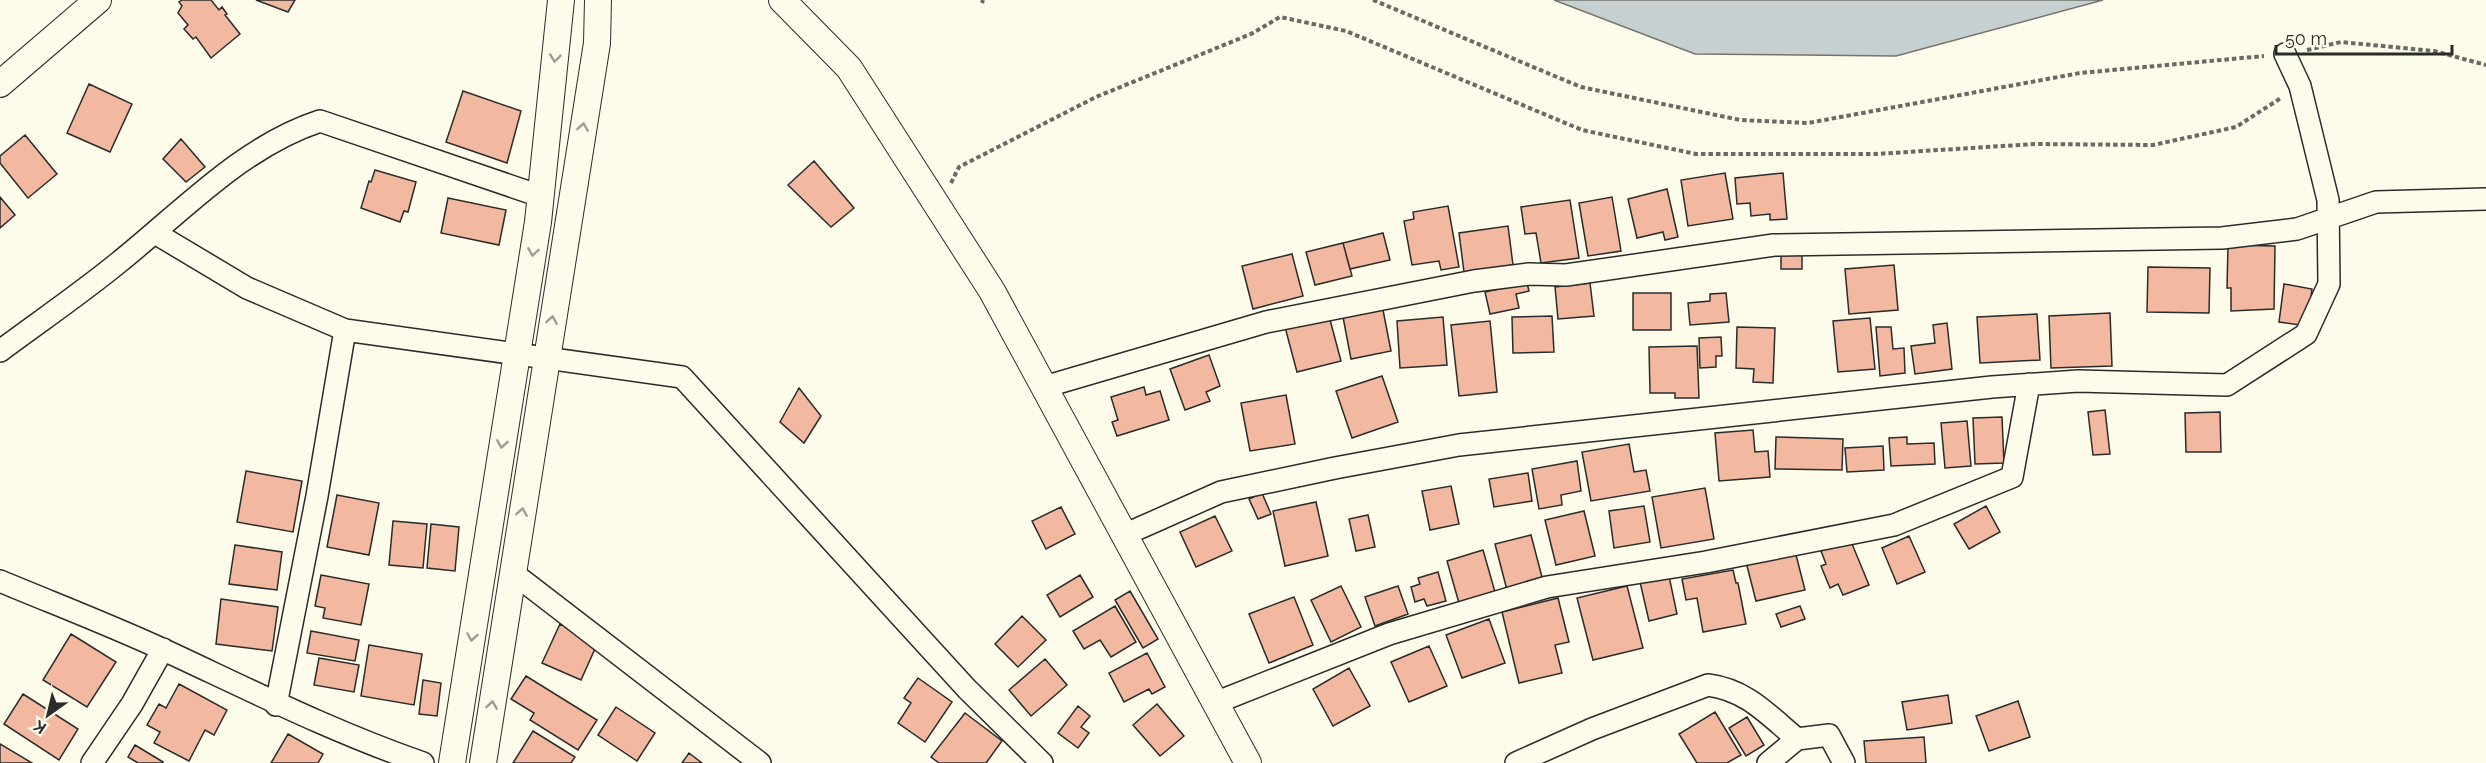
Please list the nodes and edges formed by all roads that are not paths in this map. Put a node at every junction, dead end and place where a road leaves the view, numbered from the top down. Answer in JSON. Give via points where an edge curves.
{"nodes":[{"id":1,"x":98,"y":0,"type":"edge"},
{"id":2,"x":561,"y":0,"type":"edge"},
{"id":3,"x":598,"y":0,"type":"edge"},
{"id":4,"x":782,"y":0,"type":"edge"},
{"id":5,"x":2285,"y":54,"type":"road end"},
{"id":6,"x":0,"y":84,"type":"edge"},
{"id":7,"x":540,"y":196,"type":"junction"},
{"id":8,"x":2486,"y":199,"type":"edge"},
{"id":9,"x":2328,"y":218,"type":"junction"},
{"id":10,"x":155,"y":233,"type":"junction"},
{"id":11,"x":345,"y":330,"type":"junction"},
{"id":12,"x":0,"y":351,"type":"edge"},
{"id":13,"x":516,"y":355,"type":"junction"},
{"id":14,"x":547,"y":356,"type":"junction"},
{"id":15,"x":2029,"y":384,"type":"junction"},
{"id":16,"x":1044,"y":387,"type":"junction"},
{"id":17,"x":1124,"y":535,"type":"junction"},
{"id":18,"x":513,"y":573,"type":"junction"},
{"id":19,"x":0,"y":581,"type":"edge"},
{"id":20,"x":163,"y":649,"type":"junction"},
{"id":21,"x":1215,"y":703,"type":"junction"},
{"id":22,"x":276,"y":705,"type":"junction"},
{"id":23,"x":1797,"y":739,"type":"junction"},
{"id":24,"x":92,"y":763,"type":"edge"},
{"id":25,"x":423,"y":763,"type":"edge"},
{"id":26,"x":452,"y":763,"type":"edge"},
{"id":27,"x":483,"y":763,"type":"edge"},
{"id":28,"x":760,"y":763,"type":"edge"},
{"id":29,"x":1042,"y":763,"type":"edge"},
{"id":30,"x":1248,"y":763,"type":"edge"},
{"id":31,"x":1516,"y":763,"type":"edge"},
{"id":32,"x":1768,"y":763,"type":"edge"},
{"id":33,"x":1844,"y":763,"type":"edge"}],
"edges":[{"from":1,"to":6,"type":"street"},
{"from":2,"to":7,"type":"street","one_way":true},
{"from":14,"to":3,"type":"street","one_way":true,"via":[[597,43]]},
{"from":4,"to":16,"type":"street","via":[[849,68],[992,291]]},
{"from":5,"to":9,"type":"street","via":[[2300,86],[2328,200]]},
{"from":7,"to":10,"type":"street","via":[[320,121],[293,130],[236,165]]},
{"from":7,"to":13,"type":"street","one_way":true},
{"from":8,"to":9,"type":"street","via":[[2376,202]]},
{"from":9,"to":15,"type":"street","via":[[2329,284],[2306,334],[2227,385],[2078,381]]},
{"from":9,"to":16,"type":"street","via":[[2297,229],[2222,238],[1774,245],[1566,275],[1529,274],[1474,281],[1266,322]]},
{"from":10,"to":11,"type":"street","via":[[247,288]]},
{"from":10,"to":12,"type":"street"},
{"from":11,"to":13,"type":"street"},
{"from":11,"to":22,"type":"street"},
{"from":13,"to":14,"type":"street"},
{"from":13,"to":26,"type":"street","one_way":true},
{"from":18,"to":14,"type":"street","one_way":true},
{"from":14,"to":29,"type":"street","via":[[682,376],[968,689]]},
{"from":15,"to":17,"type":"street","via":[[1459,446],[1221,492]]},
{"from":15,"to":21,"type":"street","via":[[2012,477],[1894,525],[1706,562],[1547,587],[1389,634]]},
{"from":16,"to":17,"type":"street"},
{"from":17,"to":21,"type":"street"},
{"from":27,"to":18,"type":"street","one_way":true},
{"from":18,"to":28,"type":"street"},
{"from":19,"to":20,"type":"street"},
{"from":20,"to":22,"type":"street"},
{"from":20,"to":24,"type":"street"},
{"from":21,"to":30,"type":"street"},
{"from":22,"to":25,"type":"street","via":[[358,741]]},
{"from":23,"to":31,"type":"street","via":[[1742,694],[1728,687],[1708,685]]},
{"from":23,"to":32,"type":"street"},
{"from":23,"to":33,"type":"street","via":[[1829,735]]}]}
